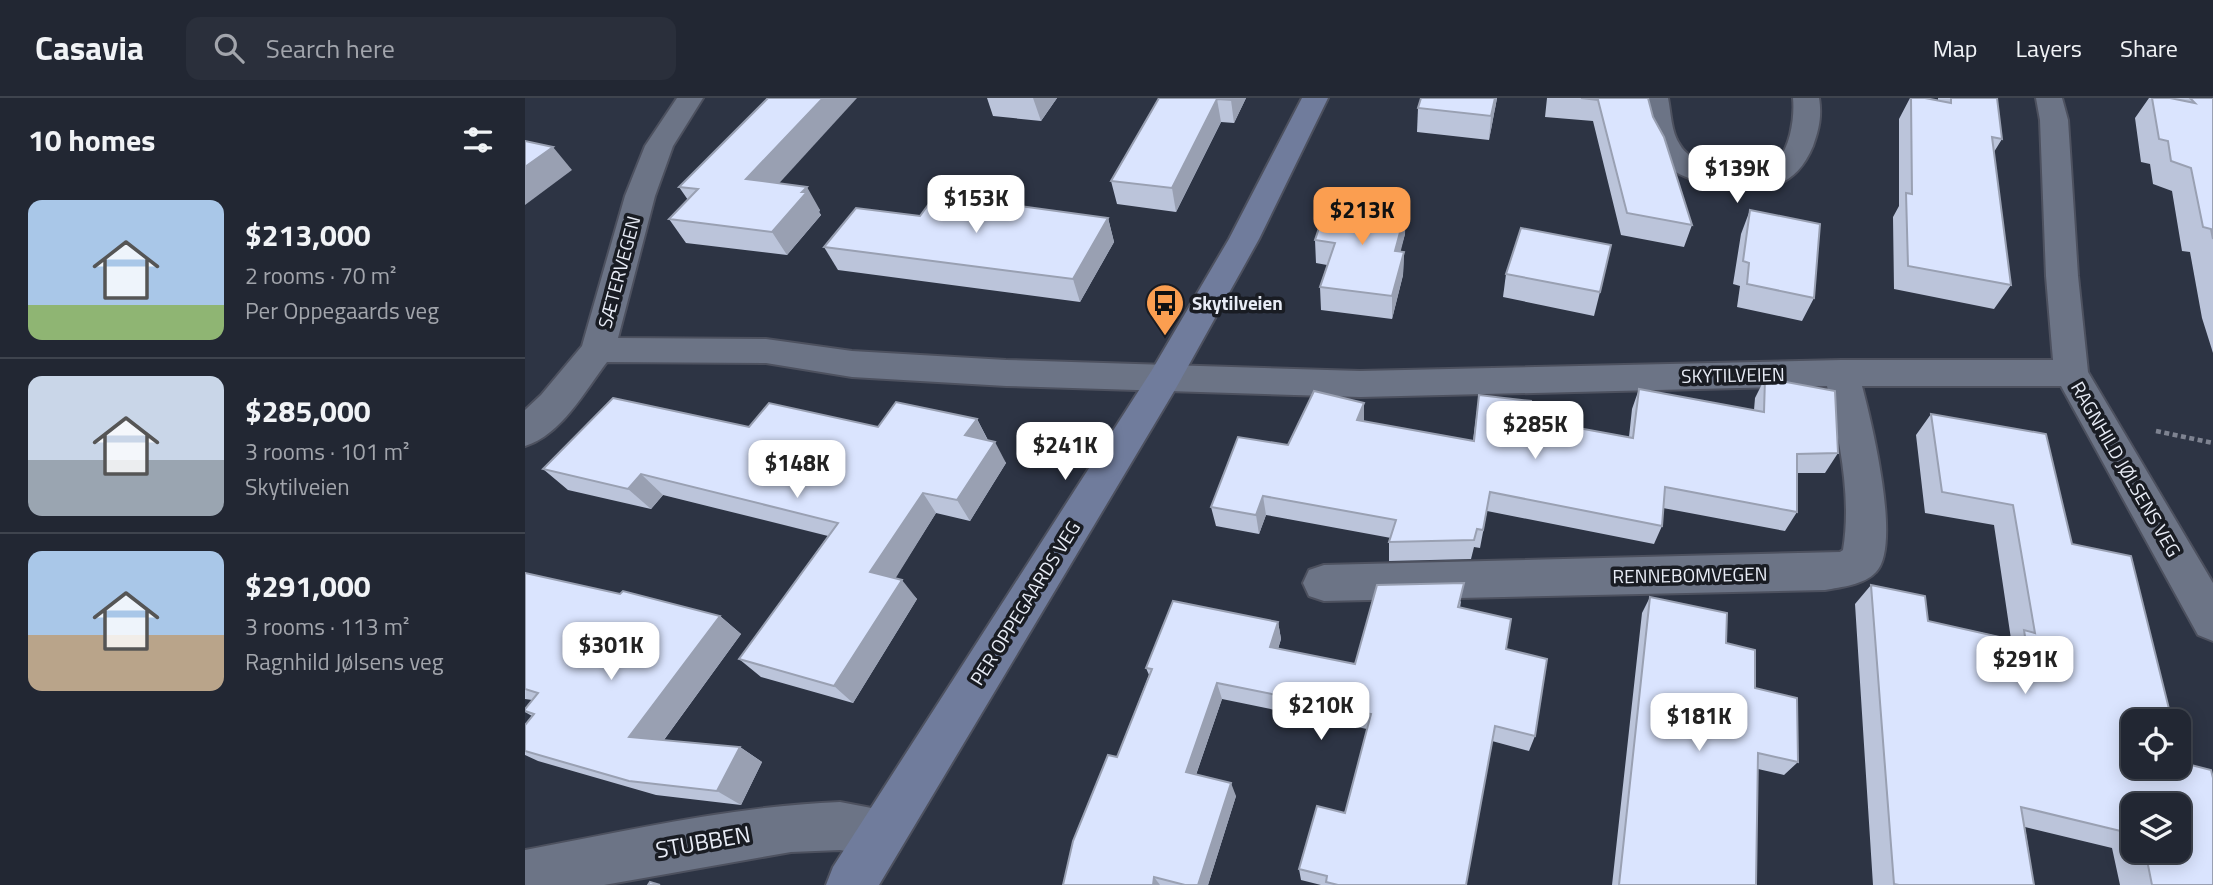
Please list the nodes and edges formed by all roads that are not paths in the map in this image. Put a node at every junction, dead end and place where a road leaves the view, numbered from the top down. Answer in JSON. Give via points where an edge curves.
{"nodes":[{"id":1,"x":690,"y":98,"type":"edge"},
{"id":2,"x":1315,"y":98,"type":"edge"},
{"id":3,"x":1655,"y":98,"type":"edge"},
{"id":4,"x":1806,"y":98,"type":"edge"},
{"id":5,"x":2049,"y":98,"type":"edge"},
{"id":6,"x":598,"y":350,"type":"junction"},
{"id":7,"x":1840,"y":373,"type":"junction"},
{"id":8,"x":2071,"y":373,"type":"junction"},
{"id":9,"x":1164,"y":379,"type":"junction"},
{"id":10,"x":525,"y":432,"type":"edge"},
{"id":11,"x":1324,"y":583,"type":"dead end"},
{"id":12,"x":2213,"y":622,"type":"edge"},
{"id":13,"x":882,"y":834,"type":"junction"},
{"id":14,"x":525,"y":875,"type":"edge"},
{"id":15,"x":851,"y":885,"type":"edge"}],
"edges":[{"from":1,"to":6,"type":"street","name":"SÆTERVEGEN","via":[[659,146],[640,196]]},
{"from":2,"to":9,"type":"street","name":"PER OPPEGAARDS VEG","via":[[1256,218]]},
{"from":3,"to":4,"type":"street","via":[[1665,146],[1673,157],[1716,179],[1739,180],[1786,170],[1807,120]]},
{"from":5,"to":8,"type":"street","name":"RAGNHILD JØLSENS VEG"},
{"from":6,"to":9,"type":"street","name":"SKYTILVEIEN","via":[[766,351],[852,364]]},
{"from":6,"to":10,"type":"street","name":"SÆTERVEGEN","via":[[554,405]]},
{"from":7,"to":8,"type":"street","name":"SKYTILVEIEN"},
{"from":7,"to":9,"type":"street","name":"SKYTILVEIEN","via":[[1360,384]]},
{"from":7,"to":11,"type":"street","name":"RENNEBOMVEGEN","via":[[1855,429],[1867,540],[1862,560],[1847,569]]},
{"from":8,"to":12,"type":"street","name":"RAGNHILD JØLSENS VEG"},
{"from":9,"to":13,"type":"street","name":"PER OPPEGAARDS VEG"},
{"from":13,"to":14,"type":"street","name":"STUBBEN","via":[[840,826],[791,828]]},
{"from":13,"to":15,"type":"street","name":"PER OPPEGAARDS VEG"}]}
